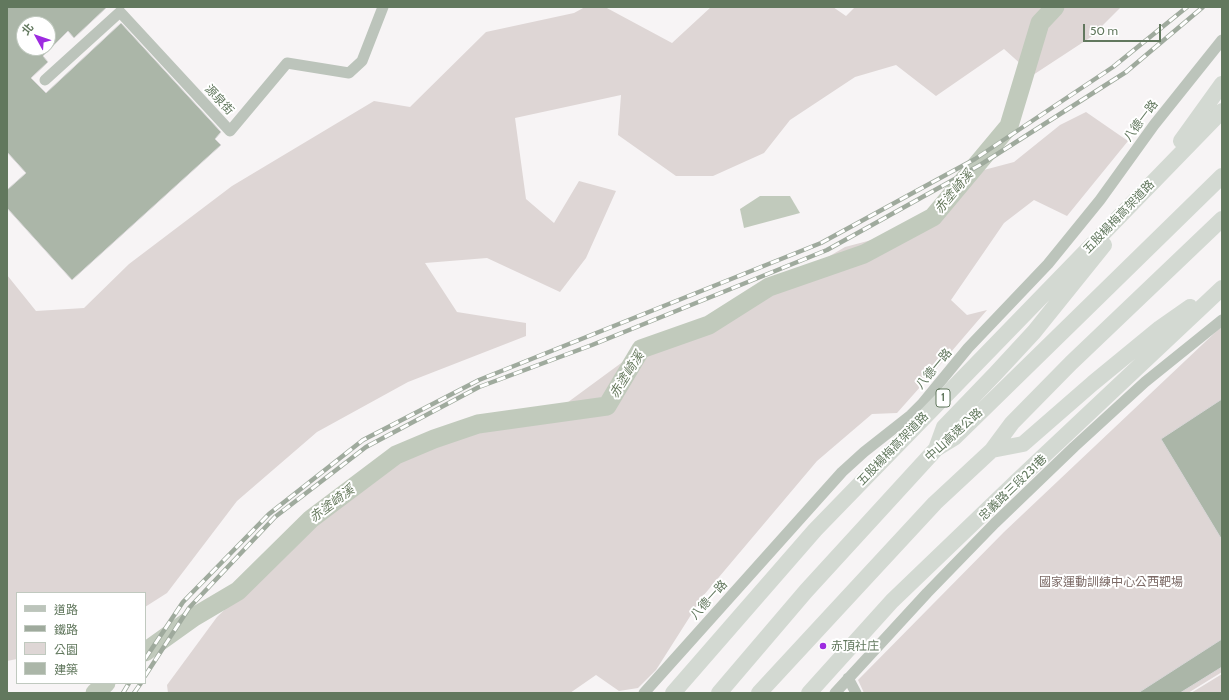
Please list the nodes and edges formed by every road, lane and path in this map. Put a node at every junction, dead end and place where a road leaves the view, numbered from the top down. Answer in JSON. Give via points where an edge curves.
{"nodes":[{"id":1,"x":382,"y":7,"type":"edge"},
{"id":2,"x":1222,"y":40,"type":"edge"},
{"id":3,"x":46,"y":80,"type":"dead end"},
{"id":4,"x":1222,"y":84,"type":"edge"},
{"id":5,"x":1222,"y":111,"type":"edge"},
{"id":6,"x":1222,"y":176,"type":"edge"},
{"id":7,"x":1222,"y":219,"type":"edge"},
{"id":8,"x":1222,"y":287,"type":"edge"},
{"id":9,"x":1222,"y":320,"type":"edge"},
{"id":10,"x":936,"y":449,"type":"junction"},
{"id":11,"x":992,"y":450,"type":"junction"},
{"id":12,"x":848,"y":678,"type":"junction"},
{"id":13,"x":644,"y":693,"type":"edge"},
{"id":14,"x":674,"y":693,"type":"edge"},
{"id":15,"x":719,"y":693,"type":"edge"},
{"id":16,"x":759,"y":693,"type":"edge"},
{"id":17,"x":810,"y":693,"type":"edge"},
{"id":18,"x":835,"y":693,"type":"edge"},
{"id":19,"x":856,"y":693,"type":"edge"}],
"edges":[{"from":1,"to":3,"type":"street","name":"源泉街","via":[[362,61],[349,73],[287,63],[230,131],[120,12]]},
{"from":2,"to":13,"type":"street","name":"八德一路","via":[[1154,124],[1100,200],[1048,264],[968,348],[922,404],[842,472]]},
{"from":4,"to":10,"type":"highway","via":[[1139,201],[1072,285],[1029,337],[944,427]]},
{"from":5,"to":14,"type":"highway","name":"五股楊梅高架道路","number":"1","via":[[815,530]]},
{"from":6,"to":10,"type":"highway","name":"中山高速公路","via":[[954,438]]},
{"from":7,"to":11,"type":"highway","via":[[1071,363],[1012,423]]},
{"from":8,"to":11,"type":"highway","via":[[1160,328],[1023,444]]},
{"from":8,"to":17,"type":"highway","via":[[892,600]]},
{"from":9,"to":12,"type":"street","name":"忠義路三段231巷","via":[[1145,382],[1074,447],[937,582]]},
{"from":10,"to":15,"type":"highway","name":"中山高速公路","via":[[806,591]]},
{"from":11,"to":16,"type":"highway","via":[[935,503]]},
{"from":12,"to":18,"type":"street","name":"忠義路三段231巷"},
{"from":12,"to":19,"type":"street"}]}
